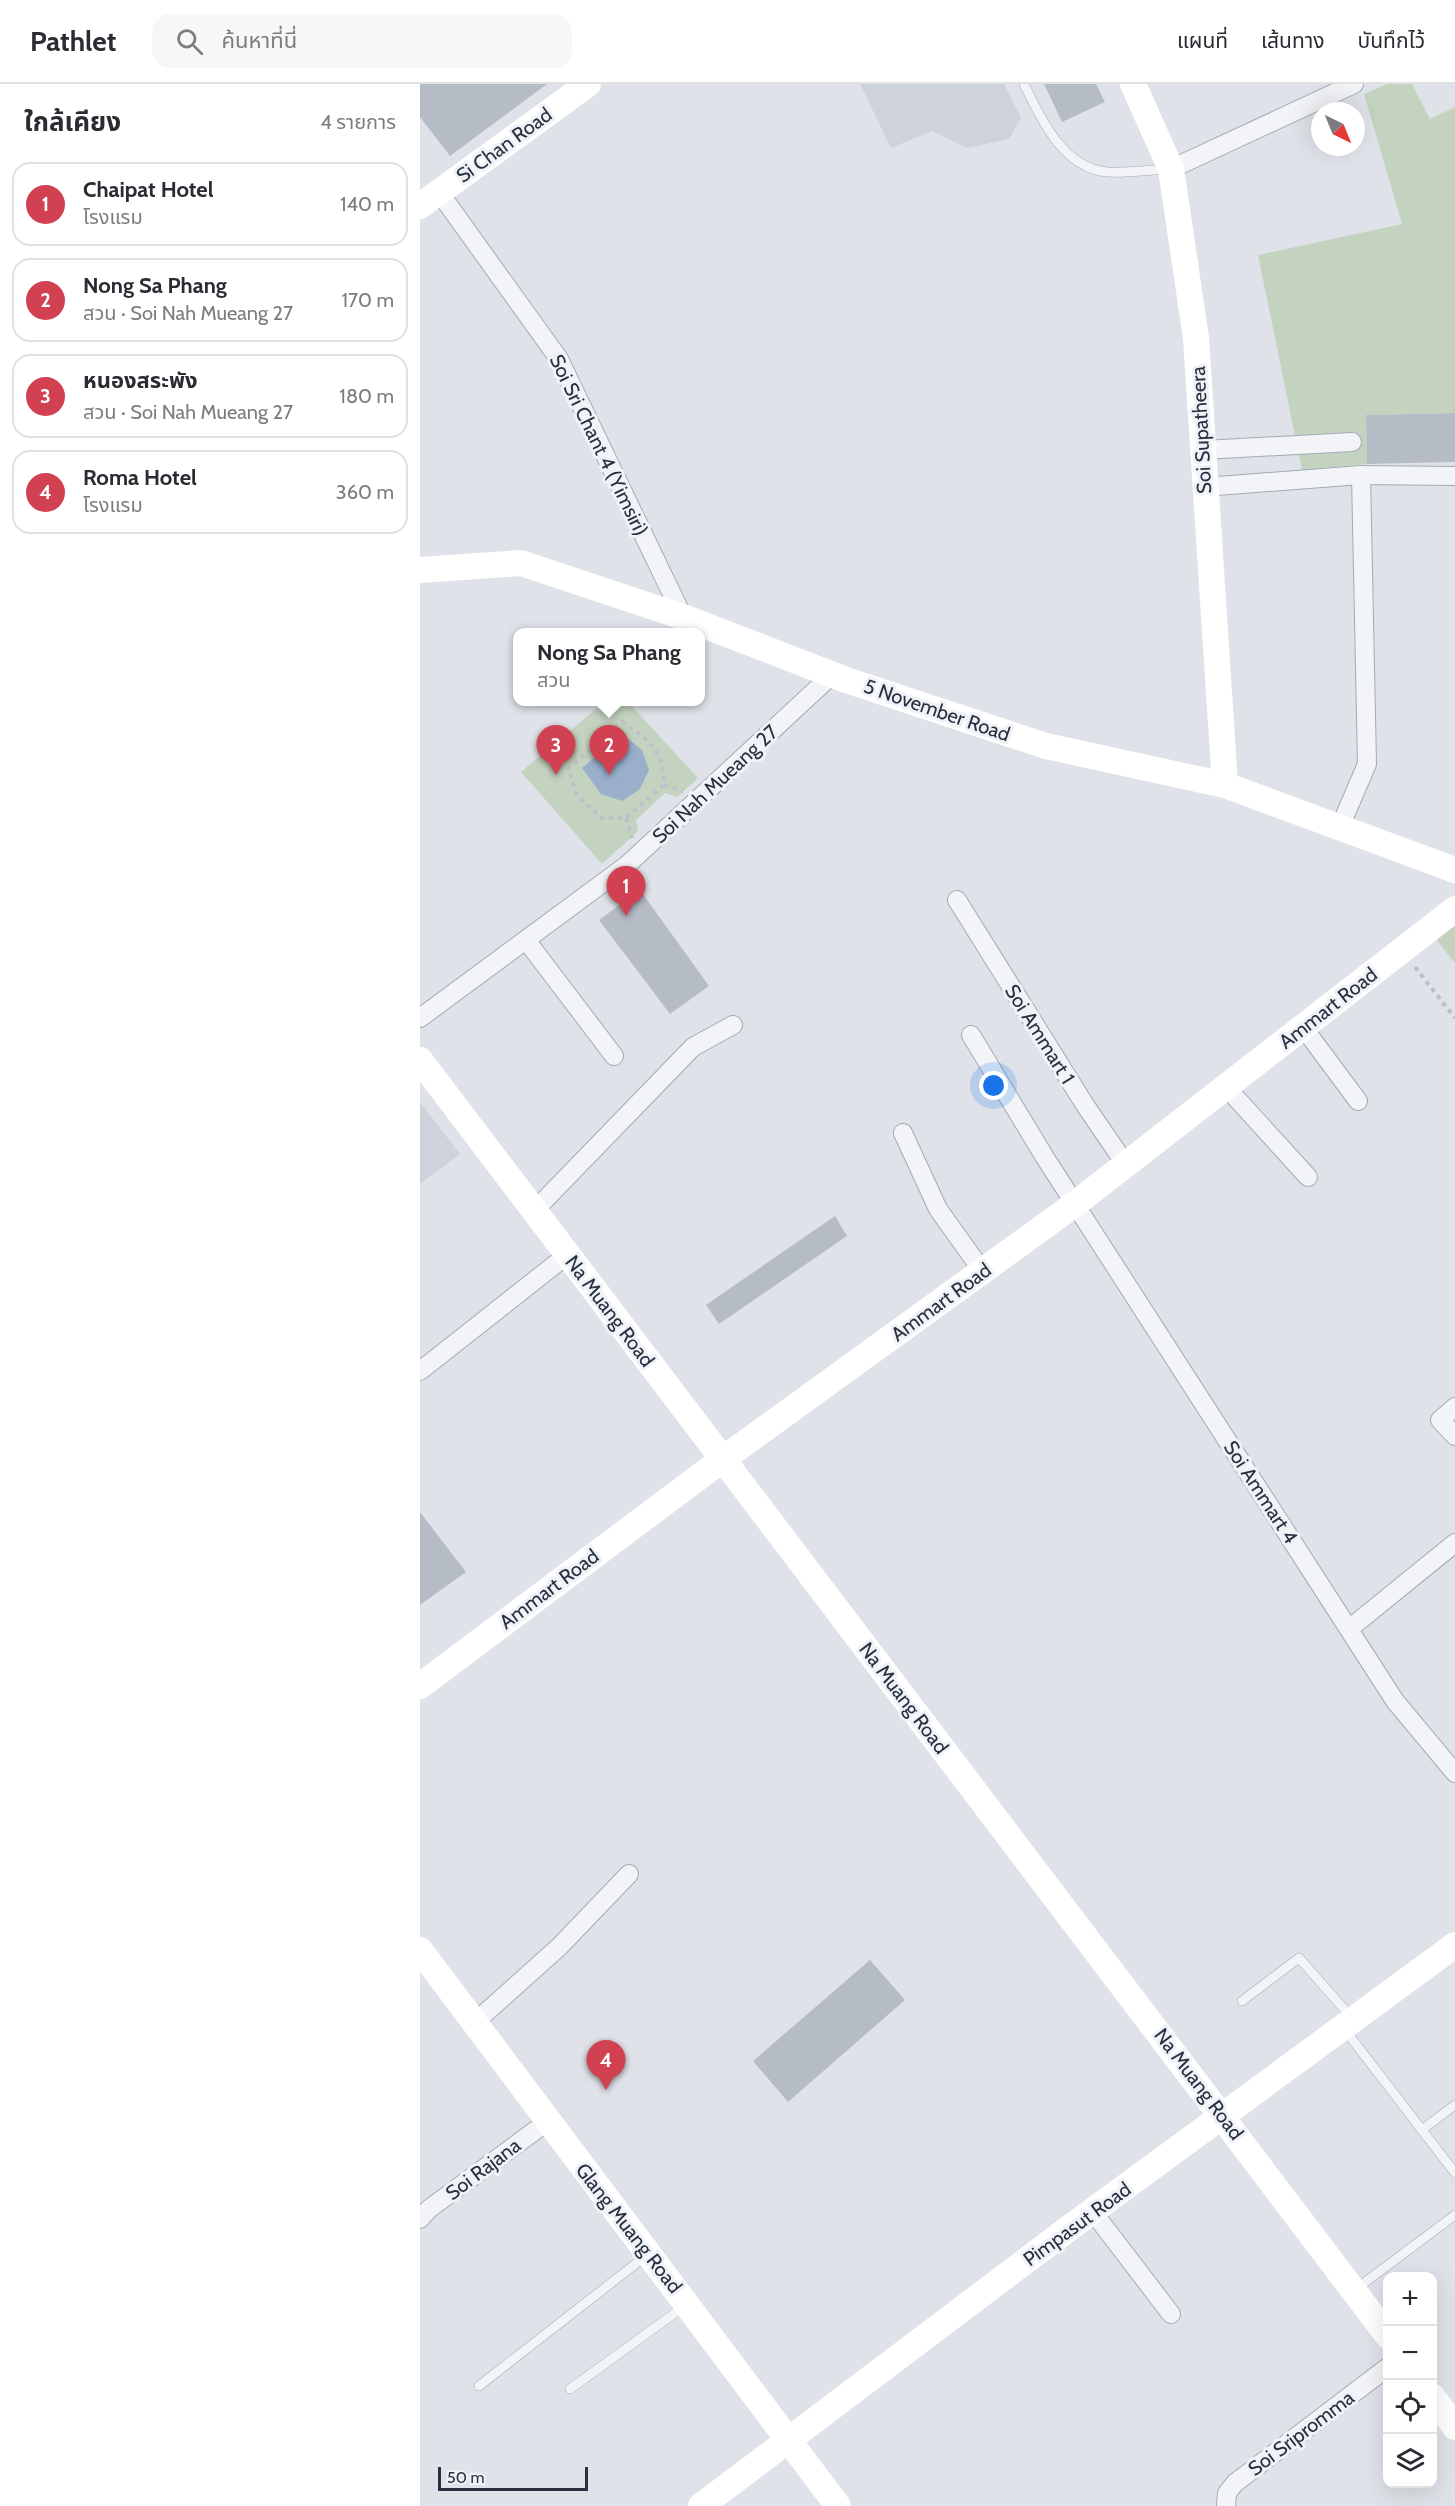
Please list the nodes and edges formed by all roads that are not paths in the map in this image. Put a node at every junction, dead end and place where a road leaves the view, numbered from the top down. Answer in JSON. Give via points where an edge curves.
{"nodes":[{"id":1,"x":588,"y":84,"type":"edge"},
{"id":2,"x":1024,"y":84,"type":"edge"},
{"id":3,"x":1133,"y":84,"type":"edge"},
{"id":4,"x":1354,"y":84,"type":"edge"},
{"id":5,"x":1171,"y":169,"type":"junction"},
{"id":6,"x":430,"y":199,"type":"edge"},
{"id":7,"x":1352,"y":442,"type":"dead end"},
{"id":8,"x":1203,"y":450,"type":"junction"},
{"id":9,"x":1360,"y":475,"type":"junction"},
{"id":10,"x":1455,"y":476,"type":"edge"},
{"id":11,"x":1204,"y":487,"type":"junction"},
{"id":12,"x":420,"y":570,"type":"edge"},
{"id":13,"x":683,"y":617,"type":"junction"},
{"id":14,"x":832,"y":675,"type":"junction"},
{"id":15,"x":1225,"y":785,"type":"junction"},
{"id":16,"x":1340,"y":827,"type":"junction"},
{"id":17,"x":1455,"y":870,"type":"edge"},
{"id":18,"x":957,"y":900,"type":"dead end"},
{"id":19,"x":1455,"y":909,"type":"edge"},
{"id":20,"x":526,"y":940,"type":"junction"},
{"id":21,"x":420,"y":1018,"type":"edge"},
{"id":22,"x":733,"y":1025,"type":"dead end"},
{"id":23,"x":1303,"y":1027,"type":"junction"},
{"id":24,"x":971,"y":1035,"type":"dead end"},
{"id":25,"x":614,"y":1056,"type":"dead end"},
{"id":26,"x":420,"y":1060,"type":"edge"},
{"id":27,"x":1226,"y":1087,"type":"junction"},
{"id":28,"x":1358,"y":1101,"type":"dead end"},
{"id":29,"x":903,"y":1133,"type":"dead end"},
{"id":30,"x":1126,"y":1165,"type":"junction"},
{"id":31,"x":1308,"y":1177,"type":"dead end"},
{"id":32,"x":1075,"y":1204,"type":"junction"},
{"id":33,"x":534,"y":1211,"type":"junction"},
{"id":34,"x":567,"y":1255,"type":"junction"},
{"id":35,"x":983,"y":1272,"type":"junction"},
{"id":36,"x":420,"y":1371,"type":"edge"},
{"id":37,"x":1455,"y":1407,"type":"edge"},
{"id":38,"x":1455,"y":1436,"type":"edge"},
{"id":39,"x":723,"y":1459,"type":"junction"},
{"id":40,"x":1455,"y":1543,"type":"edge"},
{"id":41,"x":1349,"y":1629,"type":"junction"},
{"id":42,"x":420,"y":1686,"type":"edge"},
{"id":43,"x":1455,"y":1773,"type":"edge"},
{"id":44,"x":629,"y":1874,"type":"dead end"},
{"id":45,"x":1455,"y":1945,"type":"edge"},
{"id":46,"x":420,"y":1950,"type":"edge"},
{"id":47,"x":1242,"y":2001,"type":"dead end"},
{"id":48,"x":474,"y":2023,"type":"junction"},
{"id":49,"x":1348,"y":2024,"type":"junction"},
{"id":50,"x":1455,"y":2105,"type":"edge"},
{"id":51,"x":1223,"y":2116,"type":"junction"},
{"id":52,"x":548,"y":2121,"type":"junction"},
{"id":53,"x":1423,"y":2129,"type":"junction"},
{"id":54,"x":1455,"y":2173,"type":"edge"},
{"id":55,"x":1093,"y":2212,"type":"junction"},
{"id":56,"x":1455,"y":2215,"type":"edge"},
{"id":57,"x":420,"y":2219,"type":"edge"},
{"id":58,"x":649,"y":2253,"type":"junction"},
{"id":59,"x":1354,"y":2290,"type":"junction"},
{"id":60,"x":688,"y":2304,"type":"junction"},
{"id":61,"x":1171,"y":2314,"type":"dead end"},
{"id":62,"x":1383,"y":2329,"type":"edge"},
{"id":63,"x":1383,"y":2371,"type":"edge"},
{"id":64,"x":479,"y":2386,"type":"dead end"},
{"id":65,"x":570,"y":2389,"type":"dead end"},
{"id":66,"x":1437,"y":2403,"type":"edge"},
{"id":67,"x":1455,"y":2427,"type":"edge"},
{"id":68,"x":789,"y":2440,"type":"junction"},
{"id":69,"x":701,"y":2506,"type":"edge"},
{"id":70,"x":838,"y":2506,"type":"edge"},
{"id":71,"x":1226,"y":2506,"type":"edge"}],
"edges":[{"from":1,"to":6,"type":"street","name":"Si Chan Road"},
{"from":2,"to":5,"type":"lane","via":[[1044,124],[1065,150],[1085,166],[1107,172]]},
{"from":3,"to":5,"type":"street","name":"Soi Supatheera"},
{"from":4,"to":5,"type":"street"},
{"from":5,"to":8,"type":"street","name":"Soi Supatheera","via":[[1196,338]]},
{"from":6,"to":13,"type":"street","name":"Soi Sri Chant 4 (Yimsiri)","via":[[559,359]]},
{"from":7,"to":8,"type":"street"},
{"from":8,"to":11,"type":"street","name":"Soi Supatheera"},
{"from":9,"to":10,"type":"street"},
{"from":9,"to":11,"type":"street"},
{"from":9,"to":16,"type":"street","via":[[1367,764]]},
{"from":11,"to":15,"type":"street","name":"Soi Supatheera"},
{"from":12,"to":13,"type":"street","name":"5 November Road","via":[[522,562]]},
{"from":13,"to":14,"type":"street","name":"5 November Road"},
{"from":14,"to":15,"type":"street","name":"5 November Road","via":[[1046,746]]},
{"from":14,"to":20,"type":"street","name":"Soi Nah Mueang 27","via":[[627,865]]},
{"from":15,"to":16,"type":"street","name":"5 November Road"},
{"from":16,"to":17,"type":"street","name":"5 November Road"},
{"from":18,"to":30,"type":"street","name":"Soi Ammart 1"},
{"from":19,"to":23,"type":"street","name":"Ammart Road"},
{"from":20,"to":21,"type":"street","name":"Soi Nah Mueang 27"},
{"from":20,"to":25,"type":"street"},
{"from":22,"to":33,"type":"street","via":[[693,1047]]},
{"from":23,"to":27,"type":"street","name":"Ammart Road"},
{"from":23,"to":28,"type":"street"},
{"from":24,"to":32,"type":"street","name":"Soi Ammart 4"},
{"from":26,"to":33,"type":"street","name":"Na Muang Road"},
{"from":27,"to":30,"type":"street","name":"Ammart Road"},
{"from":27,"to":31,"type":"street"},
{"from":29,"to":35,"type":"street","via":[[938,1209]]},
{"from":30,"to":32,"type":"street","name":"Ammart Road"},
{"from":32,"to":35,"type":"street","name":"Ammart Road"},
{"from":32,"to":41,"type":"street","name":"Soi Ammart 4"},
{"from":33,"to":34,"type":"street","name":"Na Muang Road"},
{"from":34,"to":36,"type":"street"},
{"from":34,"to":39,"type":"street","name":"Na Muang Road"},
{"from":35,"to":39,"type":"street","name":"Ammart Road"},
{"from":37,"to":38,"type":"street","via":[[1440,1420]]},
{"from":39,"to":42,"type":"street","name":"Ammart Road"},
{"from":39,"to":51,"type":"street","name":"Na Muang Road"},
{"from":40,"to":41,"type":"street"},
{"from":41,"to":43,"type":"street","name":"Soi Ammart 4","via":[[1395,1701]]},
{"from":44,"to":48,"type":"street","via":[[559,1947]]},
{"from":45,"to":49,"type":"street","name":"Pimpasut Road"},
{"from":46,"to":48,"type":"street","name":"Glang Muang Road"},
{"from":47,"to":49,"type":"lane","via":[[1299,1958]]},
{"from":48,"to":52,"type":"street","name":"Glang Muang Road"},
{"from":49,"to":51,"type":"street","name":"Pimpasut Road"},
{"from":49,"to":53,"type":"lane"},
{"from":50,"to":53,"type":"lane"},
{"from":51,"to":55,"type":"street","name":"Pimpasut Road"},
{"from":51,"to":59,"type":"street","name":"Na Muang Road"},
{"from":52,"to":57,"type":"street","name":"Soi Rajana"},
{"from":52,"to":58,"type":"street","name":"Glang Muang Road"},
{"from":53,"to":54,"type":"lane"},
{"from":55,"to":61,"type":"street"},
{"from":55,"to":68,"type":"street","name":"Pimpasut Road"},
{"from":56,"to":59,"type":"lane"},
{"from":58,"to":60,"type":"street","name":"Glang Muang Road"},
{"from":58,"to":64,"type":"lane"},
{"from":59,"to":62,"type":"street","name":"Na Muang Road"},
{"from":60,"to":65,"type":"lane"},
{"from":60,"to":68,"type":"street","name":"Glang Muang Road"},
{"from":63,"to":71,"type":"street","name":"Soi Sripromma","via":[[1235,2483],[1227,2493]]},
{"from":66,"to":67,"type":"street"},
{"from":68,"to":69,"type":"street","name":"Pimpasut Road"},
{"from":68,"to":70,"type":"street","name":"Glang Muang Road"}]}
